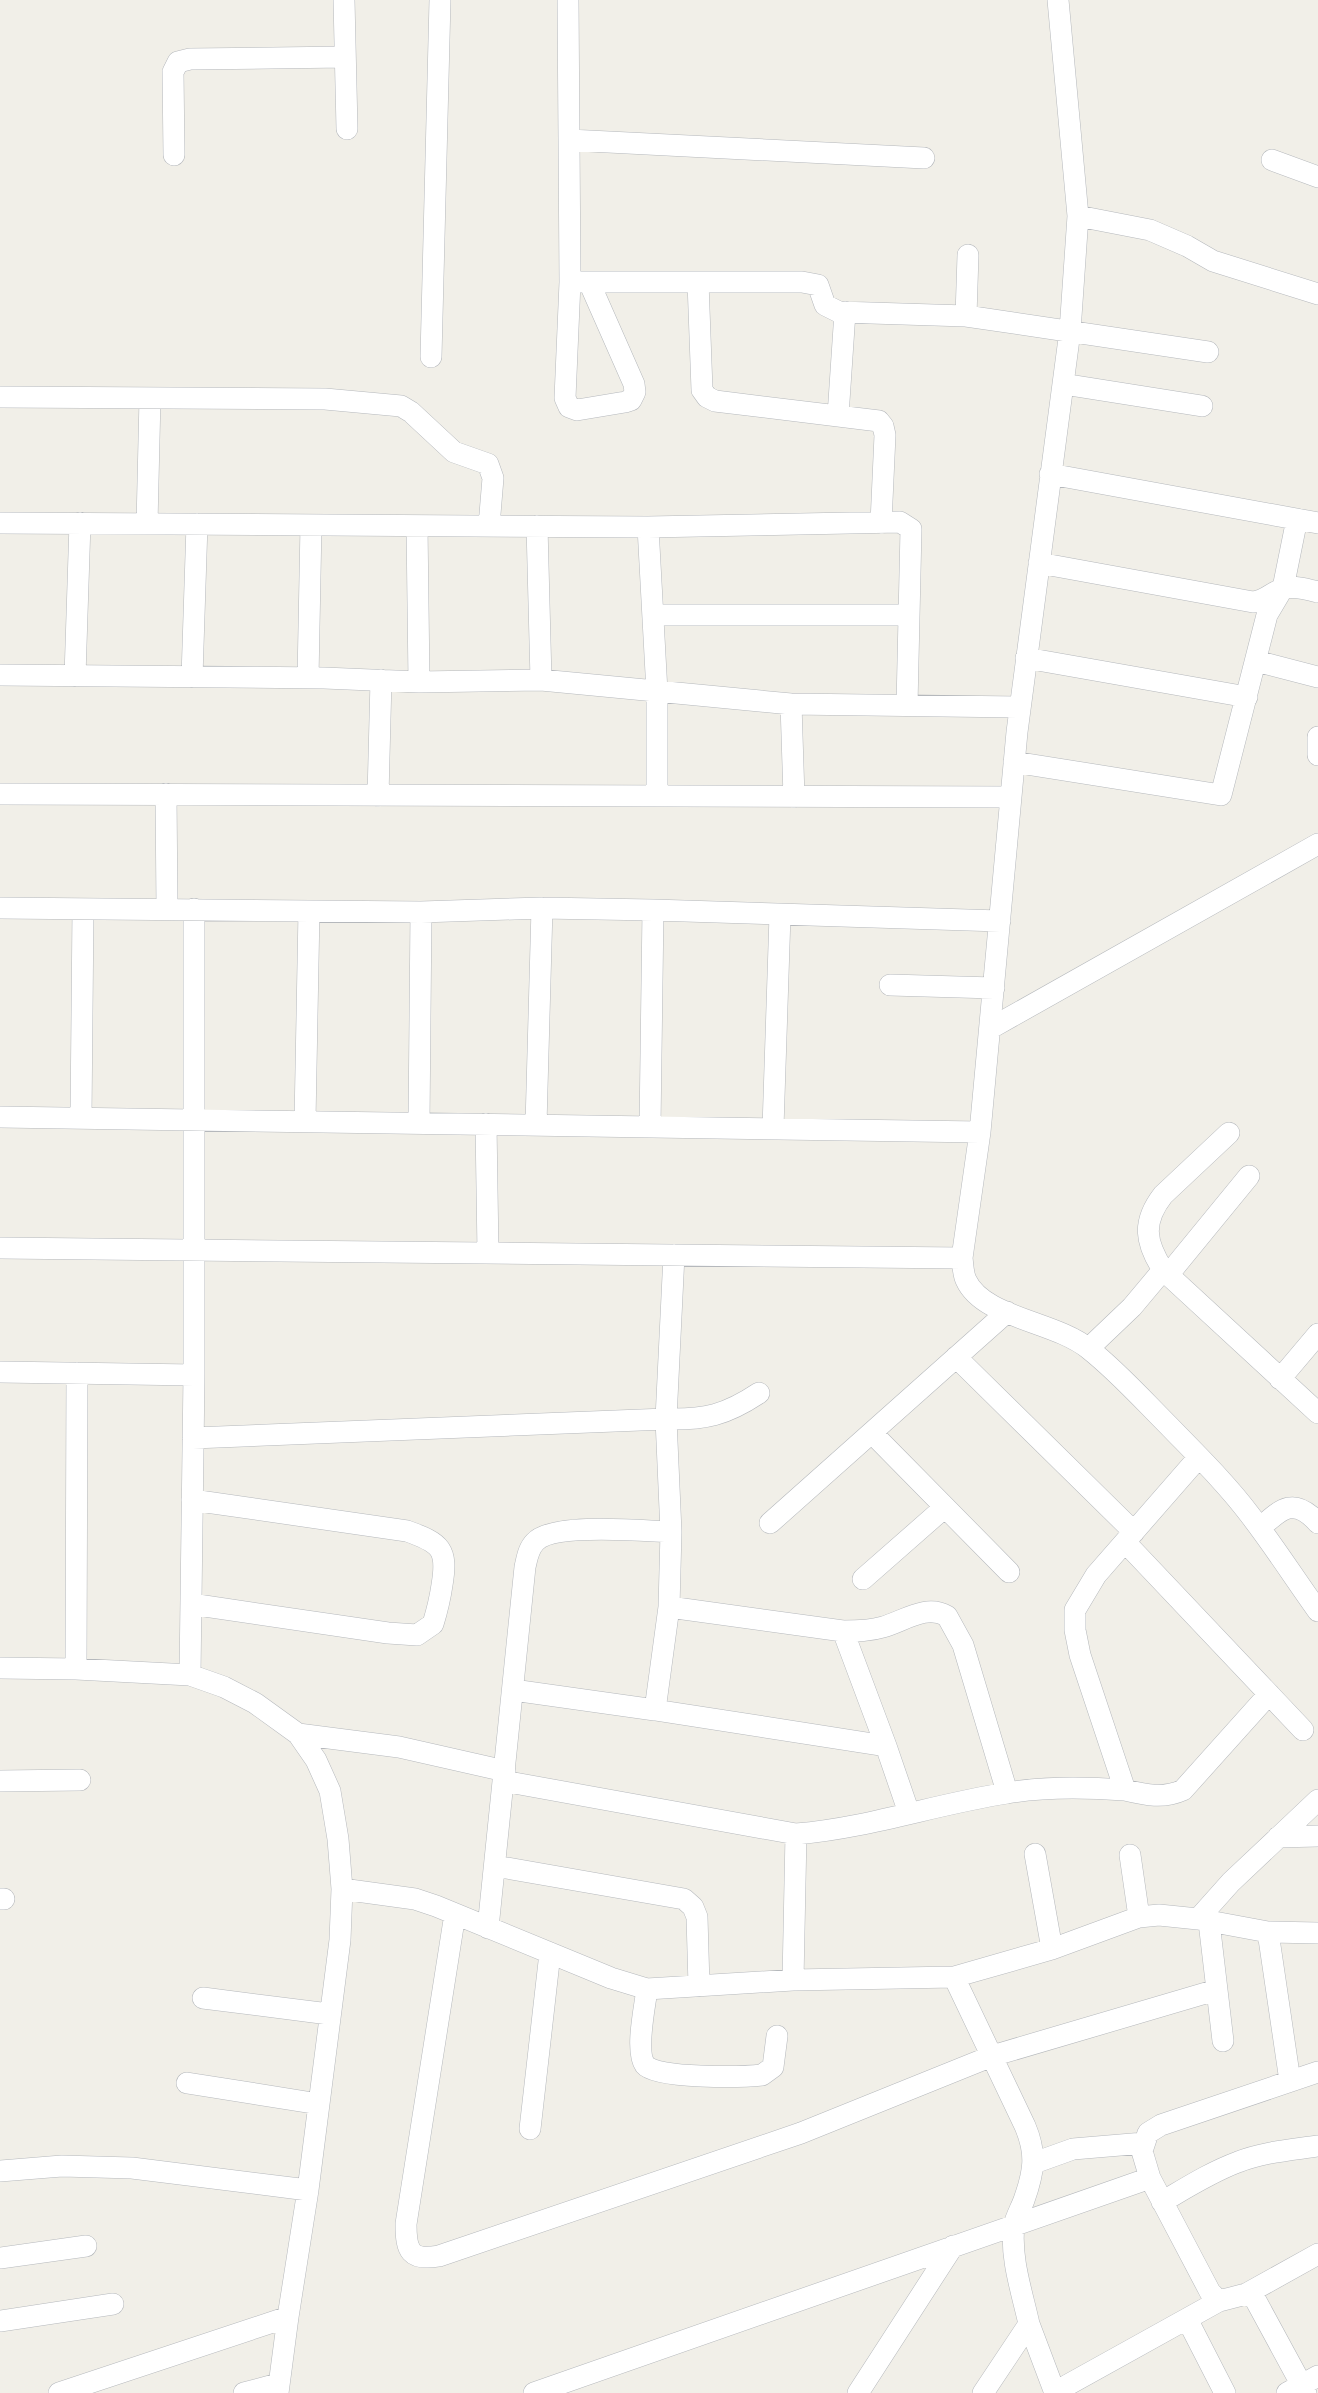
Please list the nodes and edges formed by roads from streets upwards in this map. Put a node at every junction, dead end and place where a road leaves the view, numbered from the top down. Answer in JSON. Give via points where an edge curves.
{"nodes":[{"id":1,"x":344,"y":0,"type":"edge"},
{"id":2,"x":440,"y":0,"type":"edge"},
{"id":3,"x":568,"y":0,"type":"edge"},
{"id":4,"x":1058,"y":0,"type":"edge"},
{"id":5,"x":345,"y":57,"type":"junction"},
{"id":6,"x":347,"y":129,"type":"dead end"},
{"id":7,"x":569,"y":140,"type":"junction"},
{"id":8,"x":174,"y":156,"type":"dead end"},
{"id":9,"x":924,"y":158,"type":"dead end"},
{"id":10,"x":1272,"y":160,"type":"dead end"},
{"id":11,"x":1318,"y":177,"type":"edge"},
{"id":12,"x":1078,"y":216,"type":"junction"},
{"id":13,"x":968,"y":255,"type":"dead end"},
{"id":14,"x":580,"y":282,"type":"junction"},
{"id":15,"x":698,"y":282,"type":"junction"},
{"id":16,"x":1318,"y":294,"type":"edge"},
{"id":17,"x":845,"y":312,"type":"junction"},
{"id":18,"x":966,"y":316,"type":"junction"},
{"id":19,"x":1070,"y":331,"type":"junction"},
{"id":20,"x":1208,"y":352,"type":"dead end"},
{"id":21,"x":431,"y":357,"type":"dead end"},
{"id":22,"x":1062,"y":384,"type":"junction"},
{"id":23,"x":0,"y":397,"type":"edge"},
{"id":24,"x":150,"y":398,"type":"junction"},
{"id":25,"x":1202,"y":406,"type":"dead end"},
{"id":26,"x":838,"y":416,"type":"junction"},
{"id":27,"x":1050,"y":474,"type":"junction"},
{"id":28,"x":1297,"y":519,"type":"junction"},
{"id":29,"x":0,"y":523,"type":"edge"},
{"id":30,"x":880,"y":523,"type":"junction"},
{"id":31,"x":80,"y":524,"type":"junction"},
{"id":32,"x":147,"y":524,"type":"junction"},
{"id":33,"x":197,"y":524,"type":"junction"},
{"id":34,"x":1318,"y":524,"type":"edge"},
{"id":35,"x":311,"y":525,"type":"junction"},
{"id":36,"x":417,"y":526,"type":"junction"},
{"id":37,"x":489,"y":526,"type":"junction"},
{"id":38,"x":537,"y":526,"type":"junction"},
{"id":39,"x":648,"y":527,"type":"junction"},
{"id":40,"x":1039,"y":563,"type":"junction"},
{"id":41,"x":1283,"y":588,"type":"junction"},
{"id":42,"x":1318,"y":592,"type":"edge"},
{"id":43,"x":653,"y":615,"type":"junction"},
{"id":44,"x":908,"y":616,"type":"junction"},
{"id":45,"x":1026,"y":658,"type":"junction"},
{"id":46,"x":1256,"y":661,"type":"junction"},
{"id":47,"x":0,"y":675,"type":"edge"},
{"id":48,"x":75,"y":676,"type":"junction"},
{"id":49,"x":192,"y":677,"type":"junction"},
{"id":50,"x":1318,"y":677,"type":"edge"},
{"id":51,"x":308,"y":678,"type":"junction"},
{"id":52,"x":381,"y":680,"type":"junction"},
{"id":53,"x":541,"y":680,"type":"junction"},
{"id":54,"x":419,"y":682,"type":"junction"},
{"id":55,"x":657,"y":692,"type":"junction"},
{"id":56,"x":1247,"y":697,"type":"junction"},
{"id":57,"x":790,"y":704,"type":"junction"},
{"id":58,"x":907,"y":704,"type":"junction"},
{"id":59,"x":1020,"y":707,"type":"junction"},
{"id":60,"x":1318,"y":737,"type":"edge"},
{"id":61,"x":1318,"y":755,"type":"edge"},
{"id":62,"x":1014,"y":762,"type":"junction"},
{"id":63,"x":0,"y":794,"type":"edge"},
{"id":64,"x":166,"y":794,"type":"junction"},
{"id":65,"x":378,"y":796,"type":"junction"},
{"id":66,"x":657,"y":796,"type":"junction"},
{"id":67,"x":794,"y":797,"type":"junction"},
{"id":68,"x":1011,"y":797,"type":"junction"},
{"id":69,"x":1318,"y":844,"type":"edge"},
{"id":70,"x":0,"y":908,"type":"edge"},
{"id":71,"x":167,"y":908,"type":"junction"},
{"id":72,"x":542,"y":908,"type":"junction"},
{"id":73,"x":83,"y":909,"type":"junction"},
{"id":74,"x":194,"y":909,"type":"junction"},
{"id":75,"x":653,"y":910,"type":"junction"},
{"id":76,"x":309,"y":911,"type":"junction"},
{"id":77,"x":422,"y":912,"type":"junction"},
{"id":78,"x":780,"y":915,"type":"junction"},
{"id":79,"x":1000,"y":921,"type":"junction"},
{"id":80,"x":890,"y":985,"type":"dead end"},
{"id":81,"x":994,"y":988,"type":"junction"},
{"id":82,"x":990,"y":1028,"type":"junction"},
{"id":83,"x":0,"y":1118,"type":"edge"},
{"id":84,"x":82,"y":1118,"type":"junction"},
{"id":85,"x":195,"y":1119,"type":"junction"},
{"id":86,"x":305,"y":1121,"type":"junction"},
{"id":87,"x":419,"y":1122,"type":"junction"},
{"id":88,"x":486,"y":1124,"type":"junction"},
{"id":89,"x":536,"y":1125,"type":"junction"},
{"id":90,"x":650,"y":1126,"type":"junction"},
{"id":91,"x":773,"y":1128,"type":"junction"},
{"id":92,"x":980,"y":1132,"type":"junction"},
{"id":93,"x":1229,"y":1133,"type":"dead end"},
{"id":94,"x":1249,"y":1176,"type":"dead end"},
{"id":95,"x":0,"y":1248,"type":"edge"},
{"id":96,"x":195,"y":1252,"type":"junction"},
{"id":97,"x":488,"y":1253,"type":"junction"},
{"id":98,"x":674,"y":1255,"type":"junction"},
{"id":99,"x":962,"y":1258,"type":"junction"},
{"id":100,"x":1166,"y":1272,"type":"junction"},
{"id":101,"x":1007,"y":1312,"type":"junction"},
{"id":102,"x":1318,"y":1334,"type":"edge"},
{"id":103,"x":1089,"y":1348,"type":"junction"},
{"id":104,"x":956,"y":1357,"type":"junction"},
{"id":105,"x":0,"y":1372,"type":"edge"},
{"id":106,"x":78,"y":1373,"type":"junction"},
{"id":107,"x":194,"y":1375,"type":"junction"},
{"id":108,"x":1280,"y":1378,"type":"junction"},
{"id":109,"x":759,"y":1393,"type":"dead end"},
{"id":110,"x":1318,"y":1413,"type":"edge"},
{"id":111,"x":666,"y":1419,"type":"junction"},
{"id":112,"x":872,"y":1433,"type":"junction"},
{"id":113,"x":193,"y":1438,"type":"junction"},
{"id":114,"x":1199,"y":1457,"type":"junction"},
{"id":115,"x":192,"y":1500,"type":"junction"},
{"id":116,"x":945,"y":1507,"type":"junction"},
{"id":117,"x":1318,"y":1522,"type":"edge"},
{"id":118,"x":770,"y":1523,"type":"dead end"},
{"id":119,"x":1260,"y":1528,"type":"junction"},
{"id":120,"x":671,"y":1532,"type":"junction"},
{"id":121,"x":1129,"y":1537,"type":"junction"},
{"id":122,"x":1009,"y":1572,"type":"dead end"},
{"id":123,"x":863,"y":1579,"type":"dead end"},
{"id":124,"x":191,"y":1604,"type":"junction"},
{"id":125,"x":669,"y":1607,"type":"junction"},
{"id":126,"x":1318,"y":1611,"type":"edge"},
{"id":127,"x":844,"y":1631,"type":"junction"},
{"id":128,"x":0,"y":1668,"type":"edge"},
{"id":129,"x":76,"y":1669,"type":"junction"},
{"id":130,"x":190,"y":1675,"type":"junction"},
{"id":131,"x":513,"y":1690,"type":"junction"},
{"id":132,"x":1269,"y":1694,"type":"junction"},
{"id":133,"x":655,"y":1710,"type":"junction"},
{"id":134,"x":1303,"y":1730,"type":"dead end"},
{"id":135,"x":298,"y":1734,"type":"junction"},
{"id":136,"x":886,"y":1746,"type":"junction"},
{"id":137,"x":504,"y":1776,"type":"junction"},
{"id":138,"x":80,"y":1780,"type":"dead end"},
{"id":139,"x":0,"y":1781,"type":"edge"},
{"id":140,"x":1125,"y":1790,"type":"junction"},
{"id":141,"x":1007,"y":1792,"type":"junction"},
{"id":142,"x":1318,"y":1800,"type":"edge"},
{"id":143,"x":909,"y":1813,"type":"junction"},
{"id":144,"x":796,"y":1834,"type":"junction"},
{"id":145,"x":1318,"y":1836,"type":"edge"},
{"id":146,"x":1278,"y":1838,"type":"junction"},
{"id":147,"x":1035,"y":1854,"type":"dead end"},
{"id":148,"x":1130,"y":1855,"type":"dead end"},
{"id":149,"x":495,"y":1866,"type":"junction"},
{"id":150,"x":342,"y":1889,"type":"junction"},
{"id":151,"x":455,"y":1914,"type":"junction"},
{"id":152,"x":1139,"y":1916,"type":"junction"},
{"id":153,"x":1203,"y":1921,"type":"junction"},
{"id":154,"x":488,"y":1928,"type":"junction"},
{"id":155,"x":1268,"y":1932,"type":"junction"},
{"id":156,"x":1318,"y":1933,"type":"edge"},
{"id":157,"x":1052,"y":1949,"type":"junction"},
{"id":158,"x":550,"y":1954,"type":"junction"},
{"id":159,"x":954,"y":1977,"type":"junction"},
{"id":160,"x":793,"y":1980,"type":"junction"},
{"id":161,"x":699,"y":1986,"type":"junction"},
{"id":162,"x":647,"y":1989,"type":"junction"},
{"id":163,"x":1216,"y":1990,"type":"junction"},
{"id":164,"x":203,"y":1998,"type":"dead end"},
{"id":165,"x":329,"y":2014,"type":"junction"},
{"id":166,"x":777,"y":2036,"type":"dead end"},
{"id":167,"x":1222,"y":2041,"type":"dead end"},
{"id":168,"x":992,"y":2056,"type":"junction"},
{"id":169,"x":1318,"y":2072,"type":"edge"},
{"id":170,"x":1290,"y":2081,"type":"junction"},
{"id":171,"x":187,"y":2082,"type":"dead end"},
{"id":172,"x":319,"y":2104,"type":"junction"},
{"id":173,"x":530,"y":2129,"type":"dead end"},
{"id":174,"x":1144,"y":2143,"type":"junction"},
{"id":175,"x":1318,"y":2146,"type":"edge"},
{"id":176,"x":1034,"y":2163,"type":"junction"},
{"id":177,"x":0,"y":2171,"type":"edge"},
{"id":178,"x":1150,"y":2178,"type":"junction"},
{"id":179,"x":308,"y":2190,"type":"junction"},
{"id":180,"x":1162,"y":2202,"type":"junction"},
{"id":181,"x":1014,"y":2223,"type":"junction"},
{"id":182,"x":86,"y":2246,"type":"dead end"},
{"id":183,"x":953,"y":2246,"type":"junction"},
{"id":184,"x":1318,"y":2254,"type":"edge"},
{"id":185,"x":0,"y":2258,"type":"edge"},
{"id":186,"x":1246,"y":2294,"type":"junction"},
{"id":187,"x":1219,"y":2301,"type":"junction"},
{"id":188,"x":113,"y":2304,"type":"dead end"},
{"id":189,"x":288,"y":2317,"type":"junction"},
{"id":190,"x":1187,"y":2319,"type":"junction"},
{"id":191,"x":0,"y":2321,"type":"edge"},
{"id":192,"x":1029,"y":2324,"type":"junction"},
{"id":193,"x":1303,"y":2387,"type":"edge"},
{"id":194,"x":278,"y":2389,"type":"edge"},
{"id":195,"x":59,"y":2393,"type":"edge"},
{"id":196,"x":244,"y":2393,"type":"edge"},
{"id":197,"x":534,"y":2393,"type":"edge"},
{"id":198,"x":858,"y":2393,"type":"edge"},
{"id":199,"x":983,"y":2393,"type":"edge"},
{"id":200,"x":1055,"y":2393,"type":"edge"},
{"id":201,"x":1225,"y":2393,"type":"edge"}],
"edges":[{"from":1,"to":5,"type":"street"},
{"from":2,"to":21,"type":"street"},
{"from":3,"to":7,"type":"street"},
{"from":4,"to":12,"type":"street"},
{"from":5,"to":6,"type":"street"},
{"from":5,"to":8,"type":"street","via":[[190,59],[178,62],[173,72]]},
{"from":7,"to":9,"type":"street"},
{"from":7,"to":14,"type":"street"},
{"from":10,"to":11,"type":"street"},
{"from":12,"to":16,"type":"street","via":[[1150,230],[1213,260]]},
{"from":12,"to":19,"type":"street"},
{"from":13,"to":18,"type":"street"},
{"from":14,"to":14,"type":"street","via":[[565,398],[569,407],[577,410],[631,400],[634,384]]},
{"from":14,"to":15,"type":"street"},
{"from":15,"to":17,"type":"street","via":[[812,283],[818,285],[825,305]]},
{"from":15,"to":26,"type":"street","via":[[702,390],[707,397],[715,401]]},
{"from":17,"to":18,"type":"street"},
{"from":17,"to":26,"type":"street"},
{"from":18,"to":19,"type":"street"},
{"from":19,"to":20,"type":"street"},
{"from":19,"to":22,"type":"street"},
{"from":22,"to":25,"type":"street"},
{"from":22,"to":27,"type":"street"},
{"from":23,"to":24,"type":"street"},
{"from":24,"to":32,"type":"street"},
{"from":24,"to":37,"type":"street","via":[[324,399],[401,406],[454,452],[488,464],[493,478]]},
{"from":26,"to":30,"type":"street","via":[[879,421],[883,426]]},
{"from":27,"to":28,"type":"street"},
{"from":27,"to":40,"type":"street"},
{"from":28,"to":34,"type":"street"},
{"from":28,"to":41,"type":"street"},
{"from":29,"to":31,"type":"street"},
{"from":30,"to":39,"type":"street"},
{"from":30,"to":44,"type":"street","via":[[900,522],[911,529]]},
{"from":31,"to":32,"type":"street"},
{"from":31,"to":48,"type":"street"},
{"from":32,"to":33,"type":"street"},
{"from":33,"to":35,"type":"street"},
{"from":33,"to":49,"type":"street"},
{"from":35,"to":36,"type":"street"},
{"from":35,"to":51,"type":"street"},
{"from":36,"to":37,"type":"street"},
{"from":36,"to":54,"type":"street"},
{"from":37,"to":38,"type":"street"},
{"from":38,"to":39,"type":"street"},
{"from":38,"to":53,"type":"street"},
{"from":39,"to":43,"type":"street"},
{"from":40,"to":41,"type":"street","via":[[1253,602]]},
{"from":40,"to":45,"type":"street"},
{"from":41,"to":42,"type":"street"},
{"from":41,"to":46,"type":"street","via":[[1267,615]]},
{"from":43,"to":44,"type":"street"},
{"from":43,"to":55,"type":"street"},
{"from":44,"to":58,"type":"street"},
{"from":45,"to":56,"type":"street"},
{"from":45,"to":59,"type":"street"},
{"from":46,"to":50,"type":"street"},
{"from":46,"to":56,"type":"street"},
{"from":47,"to":48,"type":"street"},
{"from":48,"to":49,"type":"street"},
{"from":49,"to":51,"type":"street"},
{"from":51,"to":52,"type":"street"},
{"from":52,"to":54,"type":"street"},
{"from":52,"to":65,"type":"street"},
{"from":53,"to":54,"type":"street"},
{"from":53,"to":55,"type":"street"},
{"from":55,"to":57,"type":"street"},
{"from":55,"to":66,"type":"street"},
{"from":56,"to":62,"type":"street","via":[[1222,794]]},
{"from":57,"to":58,"type":"street"},
{"from":57,"to":67,"type":"street"},
{"from":58,"to":59,"type":"street"},
{"from":59,"to":62,"type":"street"},
{"from":60,"to":61,"type":"street"},
{"from":62,"to":68,"type":"street"},
{"from":63,"to":64,"type":"street"},
{"from":64,"to":65,"type":"street"},
{"from":64,"to":71,"type":"street"},
{"from":65,"to":66,"type":"street"},
{"from":66,"to":67,"type":"street"},
{"from":67,"to":68,"type":"street"},
{"from":68,"to":79,"type":"street"},
{"from":69,"to":82,"type":"street"},
{"from":70,"to":73,"type":"street"},
{"from":71,"to":73,"type":"street"},
{"from":71,"to":74,"type":"street"},
{"from":72,"to":75,"type":"street"},
{"from":72,"to":77,"type":"street"},
{"from":72,"to":89,"type":"street"},
{"from":73,"to":84,"type":"street"},
{"from":74,"to":76,"type":"street"},
{"from":74,"to":85,"type":"street"},
{"from":75,"to":78,"type":"street"},
{"from":75,"to":90,"type":"street"},
{"from":76,"to":77,"type":"street"},
{"from":76,"to":86,"type":"street"},
{"from":77,"to":87,"type":"street"},
{"from":78,"to":79,"type":"street"},
{"from":78,"to":91,"type":"street"},
{"from":79,"to":81,"type":"street"},
{"from":80,"to":81,"type":"street"},
{"from":81,"to":82,"type":"street"},
{"from":82,"to":92,"type":"street"},
{"from":83,"to":84,"type":"street"},
{"from":84,"to":85,"type":"street"},
{"from":85,"to":86,"type":"street"},
{"from":85,"to":96,"type":"street"},
{"from":86,"to":87,"type":"street"},
{"from":87,"to":88,"type":"street"},
{"from":88,"to":89,"type":"street"},
{"from":88,"to":97,"type":"street"},
{"from":89,"to":90,"type":"street"},
{"from":90,"to":91,"type":"street"},
{"from":91,"to":92,"type":"street"},
{"from":92,"to":99,"type":"street"},
{"from":93,"to":100,"type":"street","via":[[1163,1194],[1150,1215],[1149,1240]]},
{"from":94,"to":100,"type":"street"},
{"from":95,"to":96,"type":"street"},
{"from":96,"to":97,"type":"street"},
{"from":96,"to":107,"type":"street"},
{"from":97,"to":98,"type":"street"},
{"from":98,"to":99,"type":"street"},
{"from":98,"to":111,"type":"street"},
{"from":99,"to":101,"type":"street","via":[[965,1279],[973,1293],[985,1303]]},
{"from":100,"to":103,"type":"street"},
{"from":100,"to":108,"type":"street"},
{"from":101,"to":103,"type":"street","via":[[1060,1332]]},
{"from":101,"to":104,"type":"street"},
{"from":102,"to":108,"type":"street"},
{"from":103,"to":114,"type":"street"},
{"from":104,"to":112,"type":"street"},
{"from":104,"to":121,"type":"street"},
{"from":105,"to":106,"type":"street"},
{"from":106,"to":107,"type":"street"},
{"from":106,"to":129,"type":"street"},
{"from":107,"to":113,"type":"street"},
{"from":108,"to":110,"type":"street"},
{"from":109,"to":111,"type":"street","via":[[708,1418]]},
{"from":111,"to":113,"type":"street"},
{"from":111,"to":120,"type":"street"},
{"from":112,"to":116,"type":"street"},
{"from":112,"to":118,"type":"street"},
{"from":113,"to":115,"type":"street"},
{"from":114,"to":119,"type":"street"},
{"from":114,"to":121,"type":"street"},
{"from":115,"to":124,"type":"street"},
{"from":115,"to":124,"type":"street","via":[[407,1531],[436,1545],[446,1565],[433,1624],[418,1635],[388,1634]]},
{"from":116,"to":122,"type":"street"},
{"from":116,"to":123,"type":"street"},
{"from":117,"to":119,"type":"street","via":[[1300,1509],[1287,1507]]},
{"from":119,"to":126,"type":"street"},
{"from":120,"to":125,"type":"street"},
{"from":120,"to":131,"type":"street","via":[[556,1531],[535,1542],[525,1567]]},
{"from":121,"to":132,"type":"street"},
{"from":121,"to":140,"type":"street","via":[[1085,1591],[1075,1610],[1080,1655]]},
{"from":124,"to":130,"type":"street"},
{"from":125,"to":127,"type":"street"},
{"from":125,"to":133,"type":"street"},
{"from":127,"to":136,"type":"street"},
{"from":127,"to":141,"type":"street","via":[[882,1628],[932,1610],[947,1616],[963,1645]]},
{"from":128,"to":129,"type":"street"},
{"from":129,"to":130,"type":"street"},
{"from":130,"to":135,"type":"street","via":[[255,1703]]},
{"from":131,"to":133,"type":"street"},
{"from":131,"to":137,"type":"street"},
{"from":132,"to":134,"type":"street"},
{"from":132,"to":140,"type":"street","via":[[1183,1790],[1170,1796]]},
{"from":133,"to":136,"type":"street"},
{"from":135,"to":137,"type":"street","via":[[399,1747]]},
{"from":135,"to":150,"type":"street","via":[[316,1760],[330,1791]]},
{"from":136,"to":143,"type":"street"},
{"from":137,"to":144,"type":"street"},
{"from":137,"to":149,"type":"street"},
{"from":138,"to":139,"type":"street"},
{"from":140,"to":141,"type":"street","via":[[1055,1787]]},
{"from":141,"to":143,"type":"street"},
{"from":142,"to":146,"type":"street"},
{"from":143,"to":144,"type":"street","via":[[837,1829]]},
{"from":144,"to":160,"type":"street"},
{"from":145,"to":146,"type":"street"},
{"from":146,"to":153,"type":"street","via":[[1225,1888]]},
{"from":147,"to":157,"type":"street"},
{"from":148,"to":152,"type":"street"},
{"from":149,"to":154,"type":"street"},
{"from":149,"to":161,"type":"street","via":[[684,1900],[693,1907],[697,1917]]},
{"from":150,"to":151,"type":"street","via":[[415,1899]]},
{"from":150,"to":165,"type":"street","via":[[340,1940]]},
{"from":151,"to":154,"type":"street"},
{"from":151,"to":168,"type":"street","via":[[406,2224],[406,2241],[416,2256],[438,2256],[801,2133]]},
{"from":152,"to":153,"type":"street","via":[[1159,1915]]},
{"from":152,"to":157,"type":"street"},
{"from":153,"to":155,"type":"street"},
{"from":153,"to":163,"type":"street"},
{"from":154,"to":158,"type":"street"},
{"from":155,"to":156,"type":"street"},
{"from":155,"to":170,"type":"street"},
{"from":157,"to":159,"type":"street"},
{"from":158,"to":162,"type":"street"},
{"from":158,"to":173,"type":"street"},
{"from":159,"to":160,"type":"street"},
{"from":159,"to":168,"type":"street"},
{"from":160,"to":161,"type":"street"},
{"from":161,"to":162,"type":"street"},
{"from":162,"to":166,"type":"street","via":[[642,2056],[645,2064],[660,2073],[762,2075],[772,2067]]},
{"from":163,"to":167,"type":"street"},
{"from":163,"to":168,"type":"street"},
{"from":164,"to":165,"type":"street"},
{"from":165,"to":172,"type":"street"},
{"from":168,"to":176,"type":"street","via":[[1032,2143]]},
{"from":169,"to":170,"type":"street"},
{"from":170,"to":174,"type":"street","via":[[1180,2118],[1148,2133]]},
{"from":171,"to":172,"type":"street"},
{"from":172,"to":179,"type":"street"},
{"from":174,"to":176,"type":"street","via":[[1073,2149]]},
{"from":174,"to":178,"type":"street","via":[[1143,2158]]},
{"from":175,"to":180,"type":"street","via":[[1238,2162]]},
{"from":176,"to":181,"type":"street"},
{"from":177,"to":179,"type":"street","via":[[62,2166],[132,2168]]},
{"from":178,"to":180,"type":"street"},
{"from":178,"to":181,"type":"street"},
{"from":179,"to":189,"type":"street"},
{"from":180,"to":187,"type":"street","via":[[1210,2292]]},
{"from":181,"to":183,"type":"street"},
{"from":181,"to":192,"type":"street","via":[[1013,2248]]},
{"from":182,"to":185,"type":"street"},
{"from":183,"to":197,"type":"street"},
{"from":183,"to":198,"type":"street"},
{"from":184,"to":186,"type":"street"},
{"from":186,"to":187,"type":"street"},
{"from":186,"to":193,"type":"street","via":[[1258,2303]]},
{"from":187,"to":190,"type":"street"},
{"from":188,"to":191,"type":"street"},
{"from":189,"to":194,"type":"street"},
{"from":189,"to":195,"type":"street"},
{"from":190,"to":200,"type":"street"},
{"from":190,"to":201,"type":"street"},
{"from":192,"to":199,"type":"street"},
{"from":192,"to":200,"type":"street"},
{"from":194,"to":196,"type":"street"}]}
